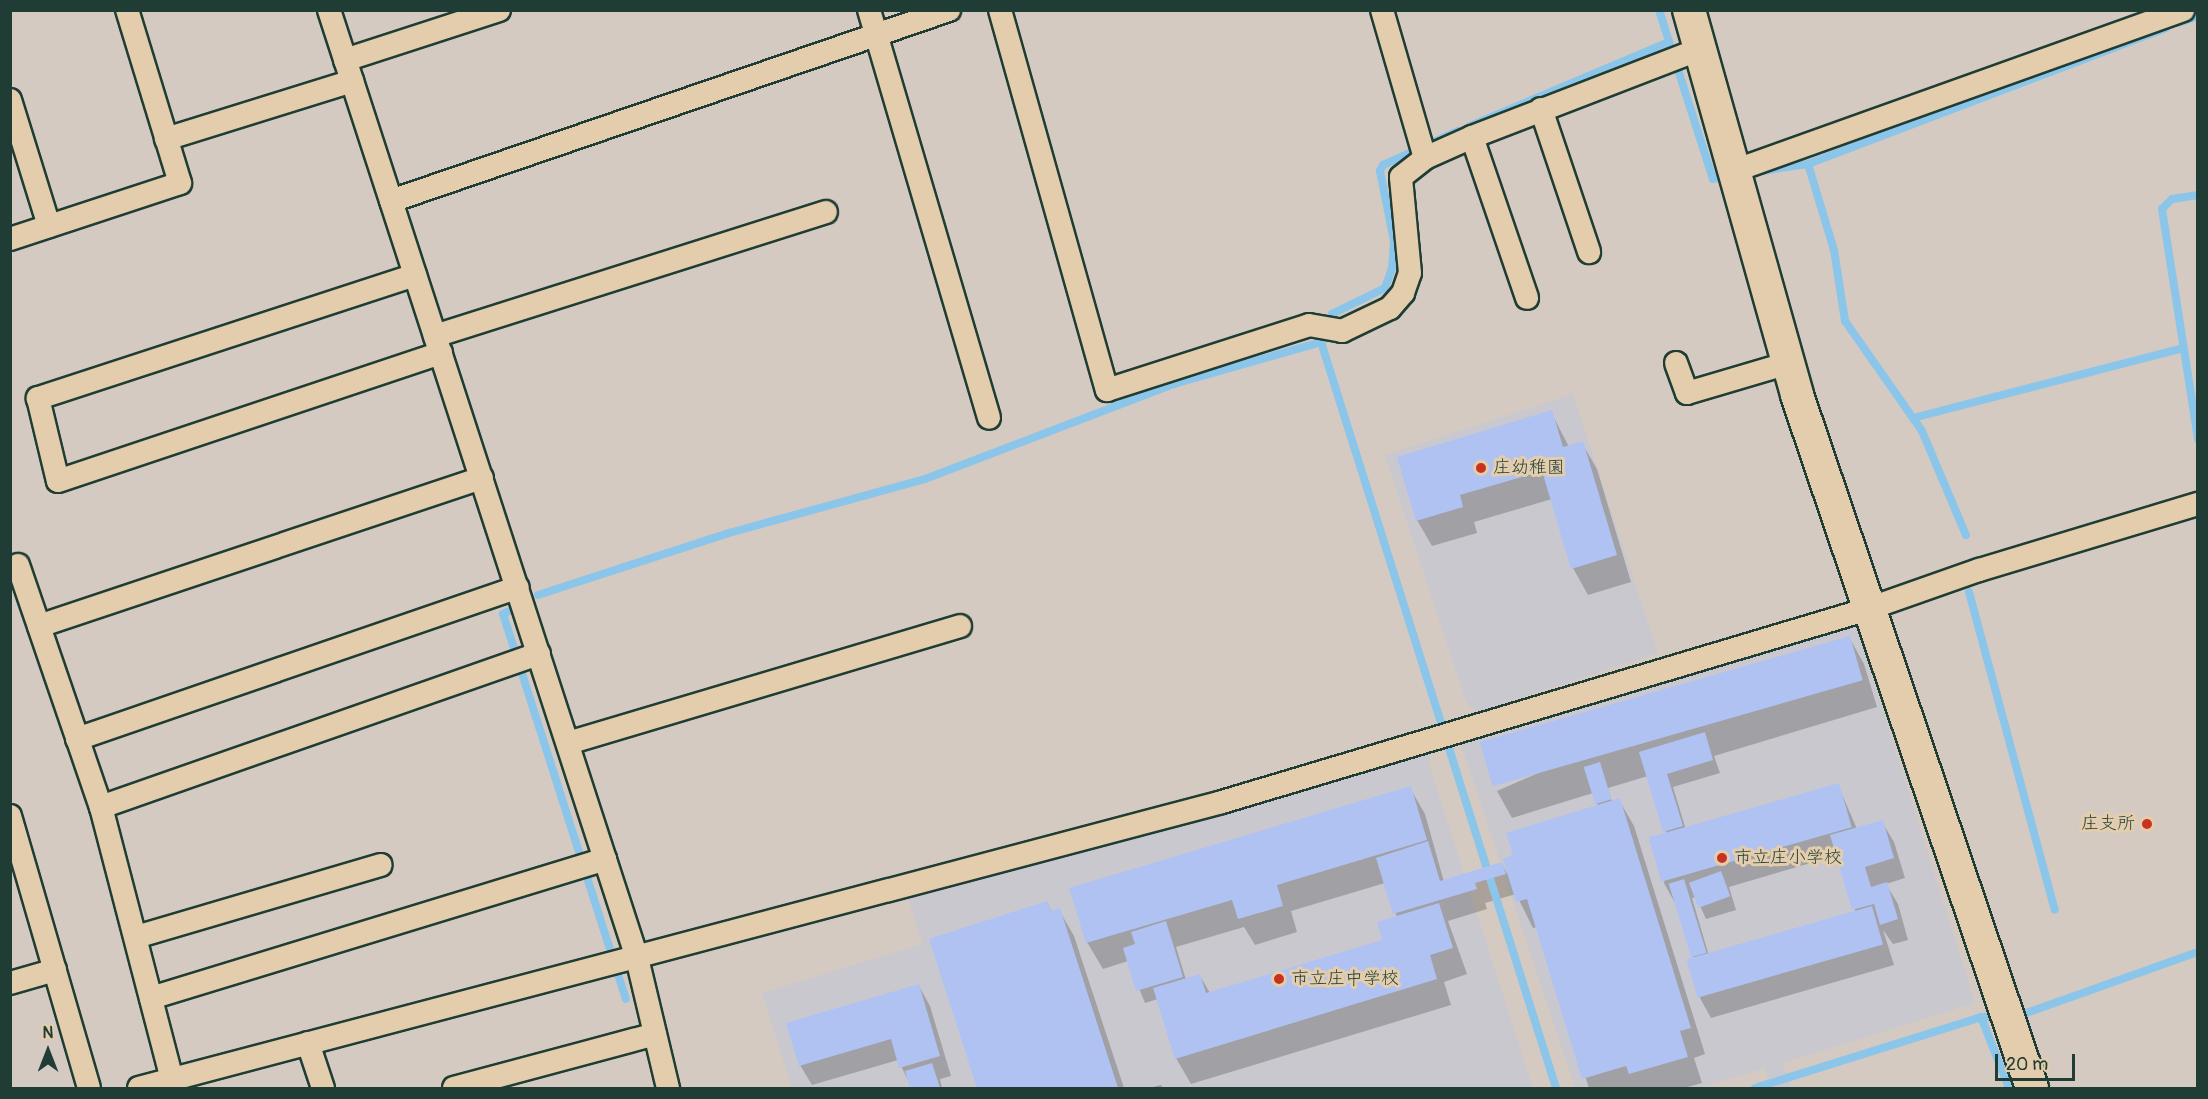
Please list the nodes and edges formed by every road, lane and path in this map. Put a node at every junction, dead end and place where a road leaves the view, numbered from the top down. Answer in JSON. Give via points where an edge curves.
{"nodes":[{"id":1,"x":126,"y":10,"type":"edge"},
{"id":2,"x":329,"y":10,"type":"edge"},
{"id":3,"x":499,"y":10,"type":"edge"},
{"id":4,"x":869,"y":10,"type":"edge"},
{"id":5,"x":949,"y":10,"type":"edge"},
{"id":6,"x":1000,"y":10,"type":"edge"},
{"id":7,"x":1382,"y":10,"type":"edge"},
{"id":8,"x":1689,"y":10,"type":"edge"},
{"id":9,"x":2183,"y":10,"type":"edge"},
{"id":10,"x":877,"y":36,"type":"junction"},
{"id":11,"x":1681,"y":56,"type":"junction"},
{"id":12,"x":345,"y":60,"type":"junction"},
{"id":13,"x":352,"y":81,"type":"junction"},
{"id":14,"x":10,"y":100,"type":"edge"},
{"id":15,"x":1541,"y":110,"type":"junction"},
{"id":16,"x":1472,"y":137,"type":"junction"},
{"id":17,"x":166,"y":139,"type":"junction"},
{"id":18,"x":1423,"y":150,"type":"junction"},
{"id":19,"x":1734,"y":171,"type":"junction"},
{"id":20,"x":391,"y":201,"type":"junction"},
{"id":21,"x":826,"y":212,"type":"dead end"},
{"id":22,"x":49,"y":226,"type":"junction"},
{"id":23,"x":10,"y":239,"type":"edge"},
{"id":24,"x":1589,"y":252,"type":"dead end"},
{"id":25,"x":415,"y":275,"type":"junction"},
{"id":26,"x":1527,"y":298,"type":"dead end"},
{"id":27,"x":438,"y":344,"type":"junction"},
{"id":28,"x":1676,"y":363,"type":"dead end"},
{"id":29,"x":1788,"y":363,"type":"junction"},
{"id":30,"x":989,"y":418,"type":"dead end"},
{"id":31,"x":482,"y":478,"type":"junction"},
{"id":32,"x":2198,"y":504,"type":"edge"},
{"id":33,"x":18,"y":565,"type":"dead end"},
{"id":34,"x":518,"y":587,"type":"junction"},
{"id":35,"x":1868,"y":609,"type":"junction"},
{"id":36,"x":39,"y":626,"type":"junction"},
{"id":37,"x":960,"y":626,"type":"dead end"},
{"id":38,"x":524,"y":658,"type":"junction"},
{"id":39,"x":77,"y":739,"type":"junction"},
{"id":40,"x":568,"y":743,"type":"junction"},
{"id":41,"x":101,"y":807,"type":"junction"},
{"id":42,"x":10,"y":816,"type":"edge"},
{"id":43,"x":15,"y":849,"type":"edge"},
{"id":44,"x":591,"y":864,"type":"junction"},
{"id":45,"x":381,"y":865,"type":"dead end"},
{"id":46,"x":136,"y":937,"type":"junction"},
{"id":47,"x":623,"y":962,"type":"junction"},
{"id":48,"x":55,"y":970,"type":"junction"},
{"id":49,"x":10,"y":983,"type":"edge"},
{"id":50,"x":151,"y":998,"type":"junction"},
{"id":51,"x":655,"y":1034,"type":"junction"},
{"id":52,"x":308,"y":1042,"type":"junction"},
{"id":53,"x":172,"y":1080,"type":"junction"},
{"id":54,"x":89,"y":1089,"type":"edge"},
{"id":55,"x":139,"y":1089,"type":"edge"},
{"id":56,"x":323,"y":1089,"type":"edge"},
{"id":57,"x":454,"y":1089,"type":"edge"},
{"id":58,"x":668,"y":1089,"type":"edge"},
{"id":59,"x":2032,"y":1089,"type":"edge"}],
"edges":[{"from":1,"to":17,"type":"street"},
{"from":2,"to":12,"type":"street"},
{"from":3,"to":12,"type":"street"},
{"from":4,"to":10,"type":"street"},
{"from":5,"to":10,"type":"street"},
{"from":6,"to":18,"type":"street","via":[[1107,390],[1309,325],[1342,331],[1390,308],[1403,293],[1410,273],[1401,177]]},
{"from":7,"to":18,"type":"street"},
{"from":8,"to":11,"type":"street"},
{"from":9,"to":19,"type":"street"},
{"from":10,"to":20,"type":"street"},
{"from":10,"to":30,"type":"street"},
{"from":11,"to":15,"type":"street"},
{"from":11,"to":19,"type":"street"},
{"from":12,"to":13,"type":"street"},
{"from":13,"to":17,"type":"street"},
{"from":13,"to":20,"type":"street"},
{"from":14,"to":22,"type":"street"},
{"from":15,"to":16,"type":"street"},
{"from":15,"to":24,"type":"street"},
{"from":16,"to":18,"type":"street"},
{"from":16,"to":26,"type":"street"},
{"from":17,"to":22,"type":"street","via":[[180,183]]},
{"from":19,"to":29,"type":"street"},
{"from":20,"to":25,"type":"street"},
{"from":21,"to":27,"type":"street"},
{"from":22,"to":23,"type":"street"},
{"from":25,"to":27,"type":"street"},
{"from":25,"to":27,"type":"street","via":[[38,398],[58,481]]},
{"from":27,"to":31,"type":"street"},
{"from":28,"to":29,"type":"street","via":[[1687,393]]},
{"from":29,"to":35,"type":"street"},
{"from":31,"to":34,"type":"street"},
{"from":31,"to":36,"type":"street"},
{"from":32,"to":35,"type":"street","via":[[1979,570]]},
{"from":33,"to":36,"type":"street"},
{"from":34,"to":38,"type":"street"},
{"from":34,"to":39,"type":"street"},
{"from":35,"to":47,"type":"street","via":[[1222,802]]},
{"from":35,"to":59,"type":"street"},
{"from":36,"to":39,"type":"street"},
{"from":37,"to":40,"type":"street"},
{"from":38,"to":40,"type":"street"},
{"from":38,"to":41,"type":"street"},
{"from":39,"to":41,"type":"street"},
{"from":40,"to":44,"type":"street"},
{"from":41,"to":46,"type":"street"},
{"from":42,"to":43,"type":"street"},
{"from":43,"to":48,"type":"street"},
{"from":44,"to":47,"type":"street"},
{"from":44,"to":50,"type":"street"},
{"from":45,"to":46,"type":"street"},
{"from":46,"to":50,"type":"street"},
{"from":47,"to":51,"type":"street"},
{"from":47,"to":52,"type":"street"},
{"from":48,"to":49,"type":"street"},
{"from":48,"to":54,"type":"street"},
{"from":50,"to":53,"type":"street"},
{"from":51,"to":57,"type":"street"},
{"from":51,"to":58,"type":"street"},
{"from":52,"to":53,"type":"street"},
{"from":52,"to":56,"type":"street"},
{"from":53,"to":55,"type":"street"}]}
